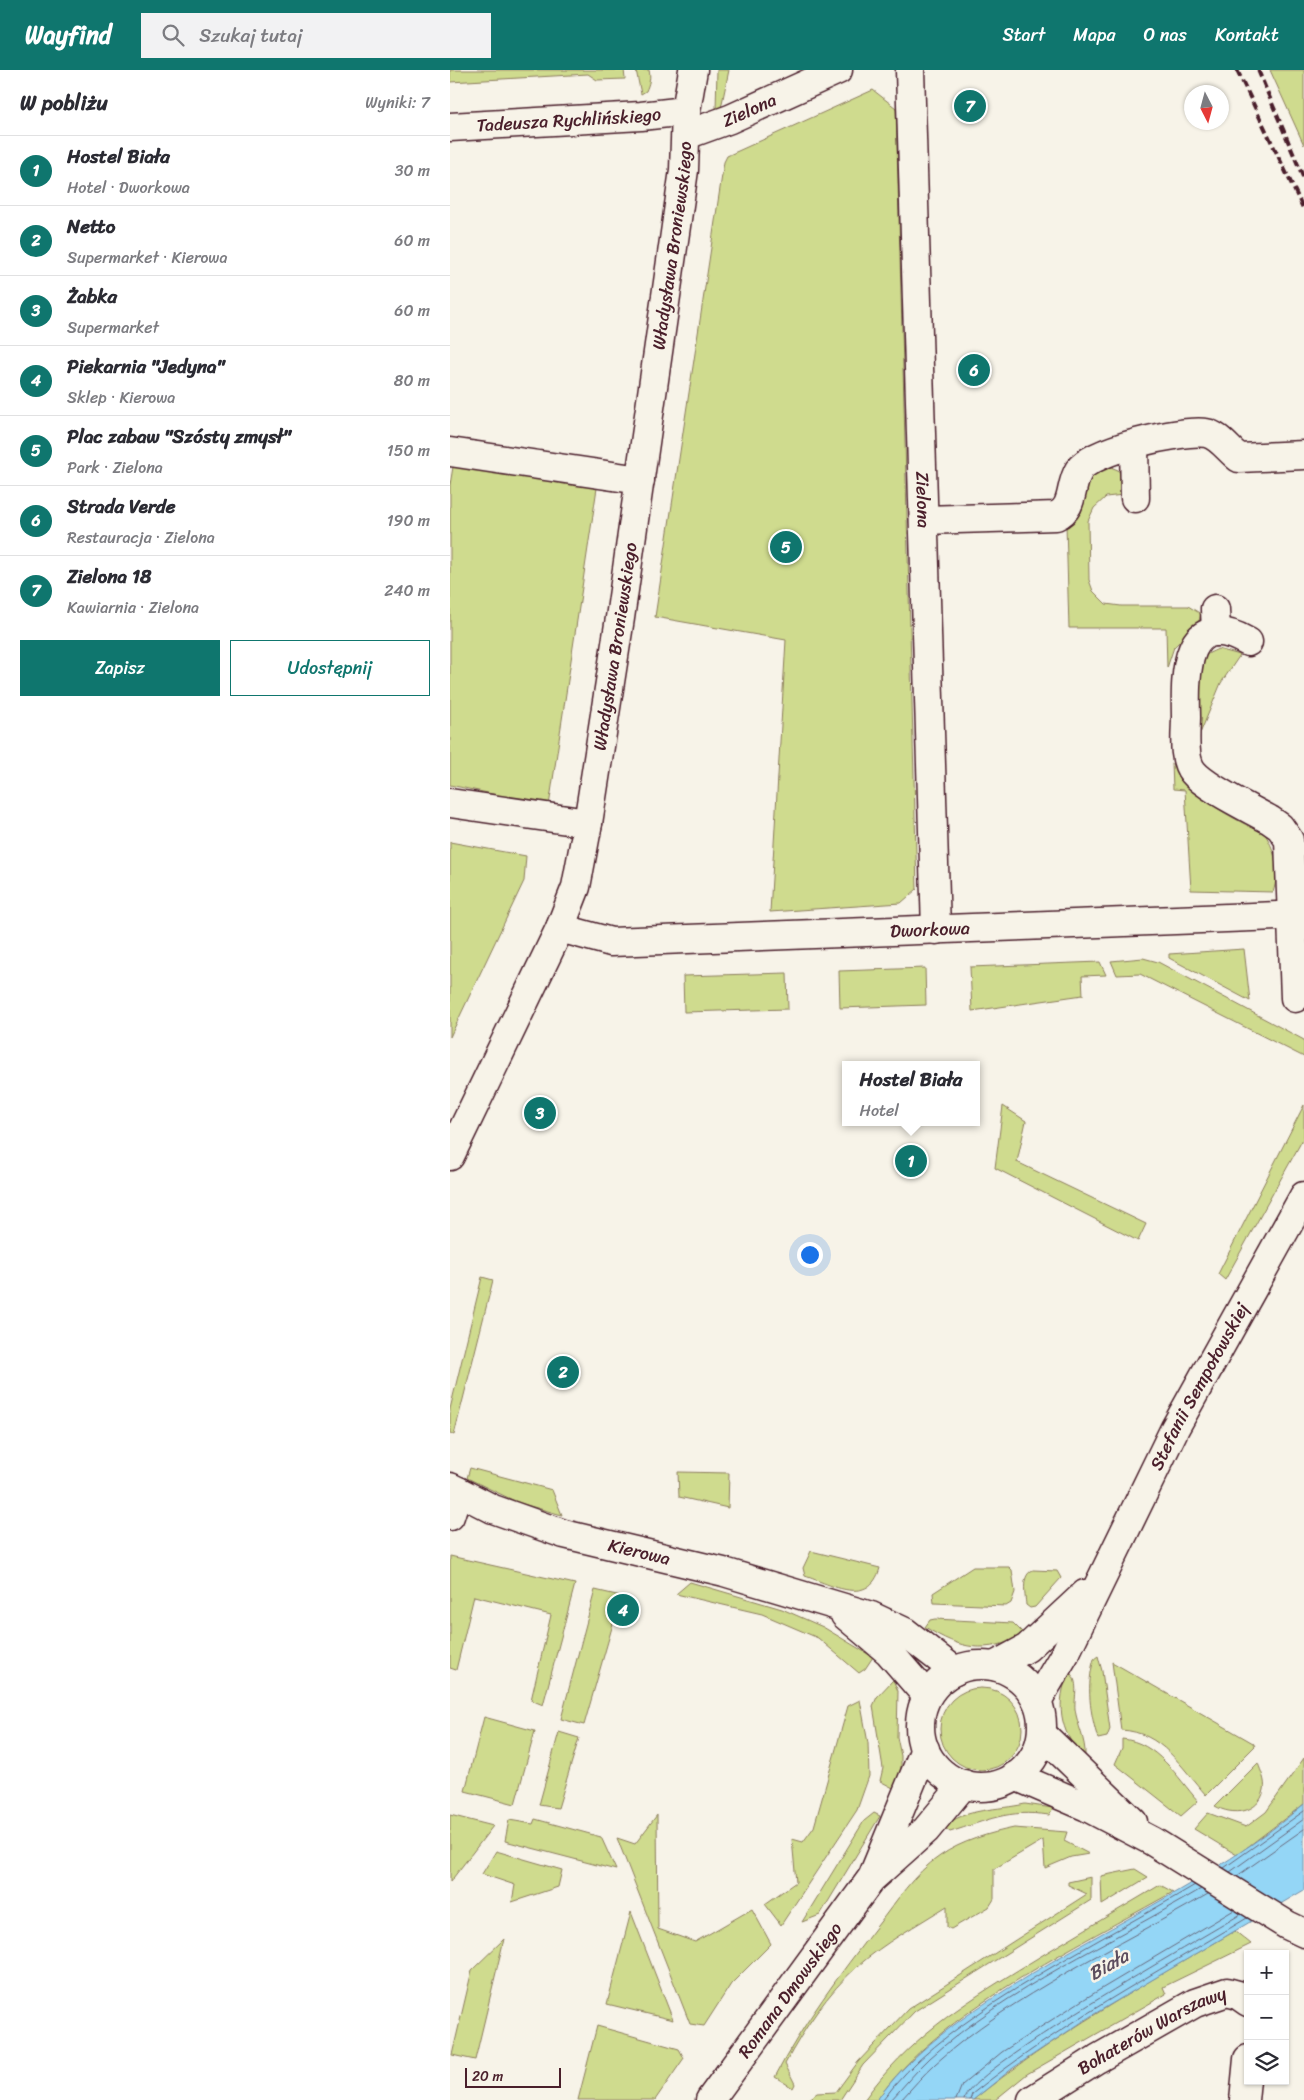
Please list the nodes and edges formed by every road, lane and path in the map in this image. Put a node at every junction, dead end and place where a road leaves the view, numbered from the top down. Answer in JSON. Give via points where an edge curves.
{"nodes":[{"id":1,"x":674,"y":70,"type":"edge"},
{"id":2,"x":693,"y":70,"type":"edge"},
{"id":3,"x":838,"y":70,"type":"edge"},
{"id":4,"x":910,"y":70,"type":"edge"},
{"id":5,"x":686,"y":123,"type":"junction"},
{"id":6,"x":450,"y":127,"type":"edge"},
{"id":7,"x":1134,"y":445,"type":"junction"},
{"id":8,"x":450,"y":452,"type":"edge"},
{"id":9,"x":1304,"y":455,"type":"edge"},
{"id":10,"x":640,"y":480,"type":"junction"},
{"id":11,"x":1135,"y":498,"type":"dead end"},
{"id":12,"x":924,"y":520,"type":"junction"},
{"id":13,"x":1248,"y":642,"type":"dead end"},
{"id":14,"x":450,"y":804,"type":"edge"},
{"id":15,"x":588,"y":823,"type":"junction"},
{"id":16,"x":1298,"y":916,"type":"edge"},
{"id":17,"x":560,"y":928,"type":"junction"},
{"id":18,"x":936,"y":930,"type":"junction"},
{"id":19,"x":1295,"y":998,"type":"dead end"},
{"id":20,"x":450,"y":1154,"type":"edge"},
{"id":21,"x":1304,"y":1196,"type":"edge"},
{"id":22,"x":453,"y":1498,"type":"edge"},
{"id":23,"x":1099,"y":1581,"type":"junction"},
{"id":24,"x":834,"y":1606,"type":"junction"},
{"id":25,"x":994,"y":1666,"type":"junction"},
{"id":26,"x":955,"y":1671,"type":"junction"},
{"id":27,"x":928,"y":1696,"type":"junction"},
{"id":28,"x":1037,"y":1701,"type":"junction"},
{"id":29,"x":1042,"y":1734,"type":"junction"},
{"id":30,"x":925,"y":1749,"type":"junction"},
{"id":31,"x":1016,"y":1776,"type":"junction"},
{"id":32,"x":964,"y":1784,"type":"junction"},
{"id":33,"x":1152,"y":1841,"type":"junction"},
{"id":34,"x":871,"y":1879,"type":"junction"},
{"id":35,"x":1295,"y":1929,"type":"edge"},
{"id":36,"x":1244,"y":1999,"type":"edge"},
{"id":37,"x":1245,"y":2085,"type":"edge"},
{"id":38,"x":710,"y":2100,"type":"edge"},
{"id":39,"x":1032,"y":2100,"type":"edge"},
{"id":40,"x":1244,"y":2100,"type":"edge"}],
"edges":[{"from":1,"to":5,"type":"street","name":"Władysława Broniewskiego"},
{"from":2,"to":5,"type":"street","name":"Władysława Broniewskiego"},
{"from":3,"to":5,"type":"street","name":"Zielona","via":[[730,119]]},
{"from":4,"to":12,"type":"street","name":"Zielona"},
{"from":5,"to":6,"type":"street","name":"Tadeusza Rychlińskiego","via":[[641,116]]},
{"from":5,"to":10,"type":"street","name":"Władysława Broniewskiego","via":[[684,170]]},
{"from":7,"to":9,"type":"street","via":[[1153,437],[1205,433],[1239,458]]},
{"from":7,"to":11,"type":"street"},
{"from":7,"to":12,"type":"street","via":[[1095,457],[1085,464],[1075,479],[1068,507],[1056,516]]},
{"from":8,"to":10,"type":"street"},
{"from":10,"to":15,"type":"street","name":"Władysława Broniewskiego"},
{"from":12,"to":18,"type":"street","name":"Zielona"},
{"from":13,"to":16,"type":"street","via":[[1226,632],[1215,621],[1190,650],[1185,674],[1188,763],[1200,778],[1270,820],[1284,832],[1289,840]]},
{"from":14,"to":15,"type":"street"},
{"from":15,"to":17,"type":"street","name":"Władysława Broniewskiego","via":[[576,887]]},
{"from":16,"to":18,"type":"street","name":"Dworkowa"},
{"from":16,"to":19,"type":"street"},
{"from":17,"to":18,"type":"street","name":"Dworkowa","via":[[611,942]]},
{"from":17,"to":20,"type":"street","name":"Władysława Broniewskiego"},
{"from":21,"to":23,"type":"street","name":"Stefanii Sempołowskiej","via":[[1175,1428]]},
{"from":22,"to":24,"type":"street","name":"Kierowa","via":[[564,1534],[724,1572]]},
{"from":23,"to":25,"type":"street","name":"Stefanii Sempołowskiej","via":[[1027,1648]]},
{"from":23,"to":28,"type":"street","name":"Stefanii Sempołowskiej","via":[[1066,1652]]},
{"from":24,"to":26,"type":"street","name":"Kierowa","via":[[872,1616],[905,1632]]},
{"from":24,"to":27,"type":"street","name":"Kierowa","via":[[889,1652]]},
{"from":25,"to":26,"type":"street","via":[[974,1665]]},
{"from":25,"to":28,"type":"street","via":[[1013,1673]]},
{"from":26,"to":27,"type":"street","via":[[938,1682]]},
{"from":27,"to":30,"type":"street","via":[[921,1723]]},
{"from":28,"to":29,"type":"street","via":[[1042,1717]]},
{"from":29,"to":31,"type":"street","via":[[1038,1750]]},
{"from":29,"to":33,"type":"street"},
{"from":30,"to":32,"type":"street","via":[[941,1770]]},
{"from":30,"to":34,"type":"street","name":"Romana Dmowskiego"},
{"from":31,"to":32,"type":"street","via":[[999,1784],[981,1787]]},
{"from":31,"to":33,"type":"street"},
{"from":32,"to":34,"type":"street","name":"Romana Dmowskiego","via":[[926,1830]]},
{"from":33,"to":35,"type":"street"},
{"from":34,"to":38,"type":"street","name":"Romana Dmowskiego"},
{"from":36,"to":39,"type":"street","name":"Bohaterów Warszawy","via":[[1227,1992],[1196,2003]]},
{"from":37,"to":40,"type":"street"}]}
